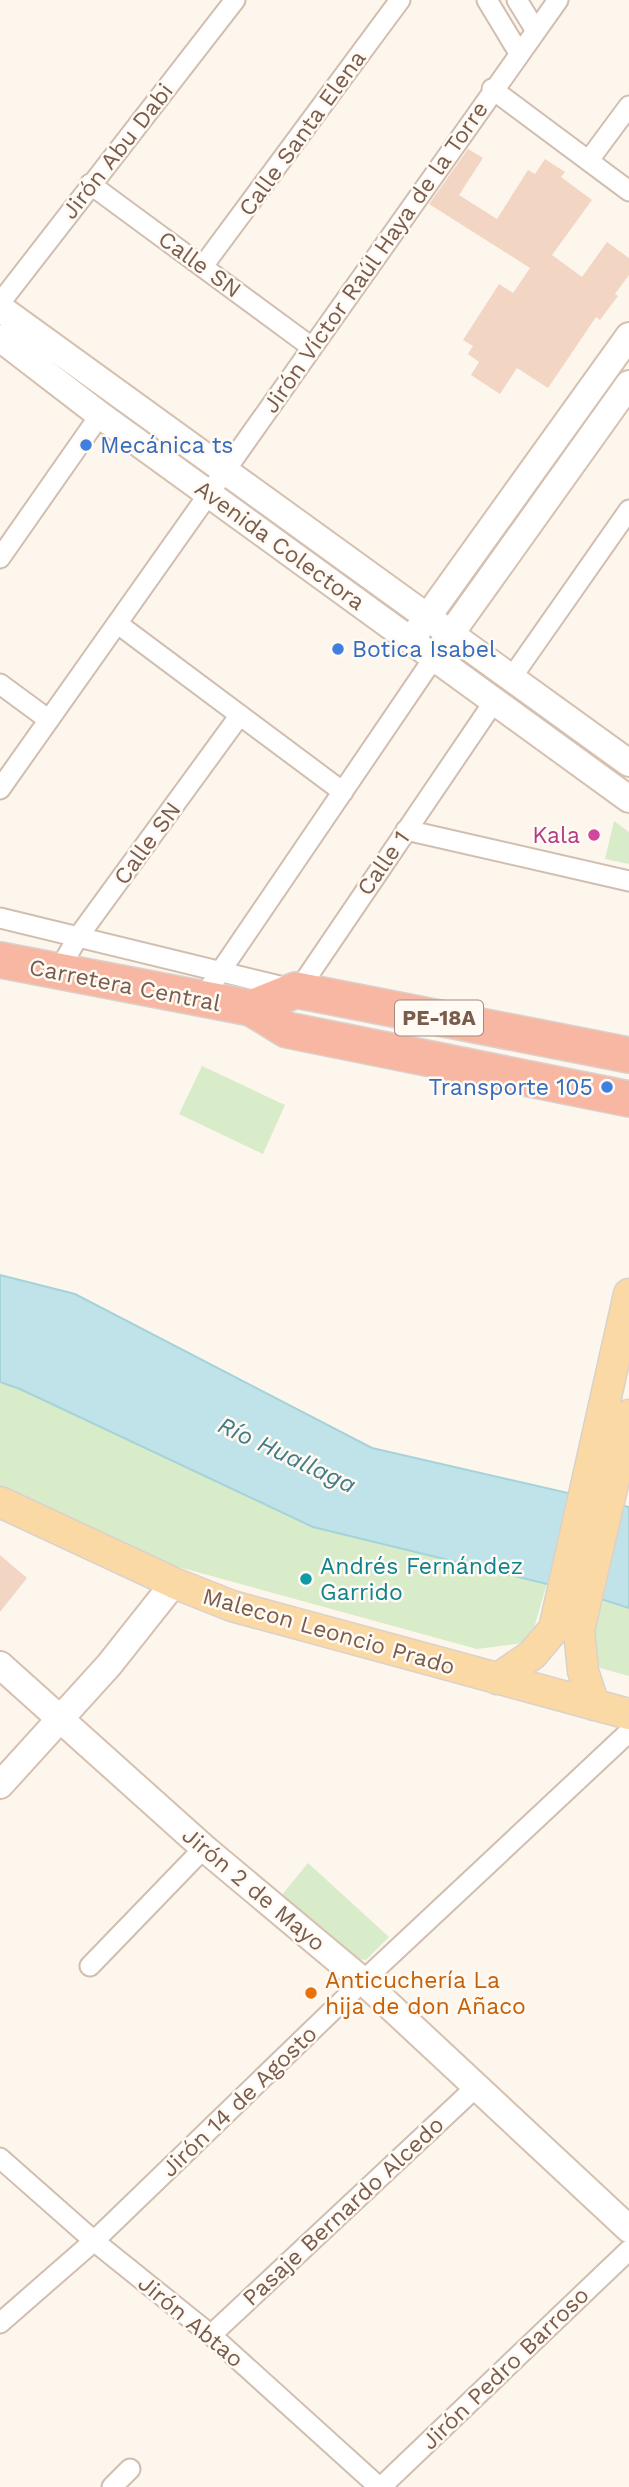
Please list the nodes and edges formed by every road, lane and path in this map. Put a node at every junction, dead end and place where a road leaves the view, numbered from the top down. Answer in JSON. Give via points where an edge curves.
{"nodes":[{"id":1,"x":235,"y":0,"type":"edge"},
{"id":2,"x":400,"y":0,"type":"edge"},
{"id":3,"x":487,"y":0,"type":"edge"},
{"id":4,"x":517,"y":0,"type":"edge"},
{"id":5,"x":558,"y":0,"type":"edge"},
{"id":6,"x":536,"y":31,"type":"junction"},
{"id":7,"x":519,"y":53,"type":"junction"},
{"id":8,"x":492,"y":89,"type":"junction"},
{"id":9,"x":629,"y":106,"type":"edge"},
{"id":10,"x":589,"y":160,"type":"junction"},
{"id":11,"x":90,"y":184,"type":"junction"},
{"id":12,"x":629,"y":191,"type":"edge"},
{"id":13,"x":204,"y":267,"type":"junction"},
{"id":14,"x":0,"y":305,"type":"edge"},
{"id":15,"x":629,"y":336,"type":"edge"},
{"id":16,"x":0,"y":338,"type":"edge"},
{"id":17,"x":310,"y":346,"type":"junction"},
{"id":18,"x":629,"y":384,"type":"edge"},
{"id":19,"x":574,"y":413,"type":"junction"},
{"id":20,"x":100,"y":415,"type":"junction"},
{"id":21,"x":595,"y":431,"type":"junction"},
{"id":22,"x":227,"y":471,"type":"junction"},
{"id":23,"x":210,"y":495,"type":"junction"},
{"id":24,"x":629,"y":510,"type":"edge"},
{"id":25,"x":0,"y":558,"type":"edge"},
{"id":26,"x":428,"y":617,"type":"junction"},
{"id":27,"x":118,"y":624,"type":"junction"},
{"id":28,"x":451,"y":634,"type":"junction"},
{"id":29,"x":411,"y":639,"type":"junction"},
{"id":30,"x":435,"y":656,"type":"junction"},
{"id":31,"x":512,"y":677,"type":"junction"},
{"id":32,"x":0,"y":684,"type":"edge"},
{"id":33,"x":493,"y":702,"type":"junction"},
{"id":34,"x":240,"y":715,"type":"junction"},
{"id":35,"x":49,"y":720,"type":"junction"},
{"id":36,"x":628,"y":759,"type":"edge"},
{"id":37,"x":0,"y":789,"type":"edge"},
{"id":38,"x":342,"y":792,"type":"junction"},
{"id":39,"x":629,"y":799,"type":"edge"},
{"id":40,"x":406,"y":830,"type":"junction"},
{"id":41,"x":629,"y":881,"type":"edge"},
{"id":42,"x":0,"y":918,"type":"edge"},
{"id":43,"x":78,"y":937,"type":"junction"},
{"id":44,"x":0,"y":960,"type":"edge"},
{"id":45,"x":220,"y":971,"type":"junction"},
{"id":46,"x":57,"y":973,"type":"junction"},
{"id":47,"x":296,"y":990,"type":"junction"},
{"id":48,"x":201,"y":1000,"type":"junction"},
{"id":49,"x":251,"y":1008,"type":"junction"},
{"id":50,"x":288,"y":1030,"type":"junction"},
{"id":51,"x":629,"y":1055,"type":"edge"},
{"id":52,"x":629,"y":1099,"type":"edge"},
{"id":53,"x":629,"y":1294,"type":"edge"},
{"id":54,"x":629,"y":1415,"type":"edge"},
{"id":55,"x":0,"y":1502,"type":"edge"},
{"id":56,"x":174,"y":1583,"type":"junction"},
{"id":57,"x":567,"y":1630,"type":"junction"},
{"id":58,"x":0,"y":1665,"type":"edge"},
{"id":59,"x":497,"y":1679,"type":"junction"},
{"id":60,"x":594,"y":1705,"type":"junction"},
{"id":61,"x":629,"y":1714,"type":"edge"},
{"id":62,"x":62,"y":1719,"type":"junction"},
{"id":63,"x":629,"y":1732,"type":"edge"},
{"id":64,"x":0,"y":1785,"type":"edge"},
{"id":65,"x":204,"y":1848,"type":"junction"},
{"id":66,"x":90,"y":1966,"type":"dead end"},
{"id":67,"x":363,"y":1981,"type":"junction"},
{"id":68,"x":475,"y":2088,"type":"junction"},
{"id":69,"x":0,"y":2158,"type":"edge"},
{"id":70,"x":629,"y":2229,"type":"edge"},
{"id":71,"x":94,"y":2241,"type":"junction"},
{"id":72,"x":629,"y":2250,"type":"edge"},
{"id":73,"x":0,"y":2323,"type":"edge"},
{"id":74,"x":211,"y":2335,"type":"junction"},
{"id":75,"x":130,"y":2469,"type":"dead end"},
{"id":76,"x":112,"y":2487,"type":"edge"},
{"id":77,"x":380,"y":2487,"type":"edge"}],
"edges":[{"from":1,"to":11,"type":"street","name":"Jirón Abu Dabi"},
{"from":2,"to":13,"type":"street","name":"Calle Santa Elena"},
{"from":3,"to":7,"type":"street"},
{"from":4,"to":6,"type":"street"},
{"from":5,"to":6,"type":"street","name":"Jirón Víctor Raúl Haya de la Torre"},
{"from":6,"to":7,"type":"street","name":"Jirón Víctor Raúl Haya de la Torre"},
{"from":7,"to":8,"type":"street","name":"Jirón Víctor Raúl Haya de la Torre"},
{"from":8,"to":10,"type":"street"},
{"from":8,"to":17,"type":"street","name":"Jirón Víctor Raúl Haya de la Torre"},
{"from":9,"to":10,"type":"street"},
{"from":10,"to":12,"type":"street"},
{"from":11,"to":13,"type":"street","name":"Calle SN"},
{"from":11,"to":14,"type":"street","name":"Jirón Abu Dabi"},
{"from":13,"to":17,"type":"street","name":"Calle SN"},
{"from":14,"to":22,"type":"street","name":"Avenida Colectora"},
{"from":15,"to":19,"type":"street"},
{"from":16,"to":20,"type":"street","name":"Avenida Colectora"},
{"from":17,"to":22,"type":"street","name":"Jirón Víctor Raúl Haya de la Torre"},
{"from":18,"to":21,"type":"street"},
{"from":19,"to":21,"type":"street"},
{"from":19,"to":26,"type":"street"},
{"from":20,"to":23,"type":"street","name":"Avenida Colectora"},
{"from":20,"to":25,"type":"street"},
{"from":21,"to":28,"type":"street"},
{"from":22,"to":23,"type":"street","name":"Jirón Víctor Raúl Haya de la Torre"},
{"from":22,"to":26,"type":"street","name":"Avenida Colectora"},
{"from":23,"to":27,"type":"street","name":"Jirón Víctor Raúl Haya de la Torre"},
{"from":23,"to":29,"type":"street","name":"Avenida Colectora"},
{"from":24,"to":31,"type":"street"},
{"from":26,"to":28,"type":"street","name":"Avenida Colectora"},
{"from":26,"to":29,"type":"street"},
{"from":27,"to":34,"type":"street"},
{"from":27,"to":35,"type":"street","name":"Jirón Víctor Raúl Haya de la Torre"},
{"from":28,"to":30,"type":"street"},
{"from":28,"to":31,"type":"street","name":"Avenida Colectora"},
{"from":29,"to":30,"type":"street","name":"Avenida Colectora"},
{"from":30,"to":33,"type":"street","name":"Avenida Colectora"},
{"from":30,"to":38,"type":"street"},
{"from":31,"to":36,"type":"street","name":"Avenida Colectora"},
{"from":32,"to":35,"type":"street"},
{"from":33,"to":39,"type":"street","name":"Avenida Colectora"},
{"from":33,"to":40,"type":"street","name":"Calle 1"},
{"from":34,"to":38,"type":"street"},
{"from":34,"to":43,"type":"street","name":"Calle SN"},
{"from":35,"to":37,"type":"street","name":"Jirón Víctor Raúl Haya de la Torre"},
{"from":38,"to":45,"type":"street"},
{"from":40,"to":41,"type":"street"},
{"from":40,"to":47,"type":"street","name":"Calle 1"},
{"from":42,"to":43,"type":"street"},
{"from":43,"to":45,"type":"street"},
{"from":43,"to":46,"type":"street","name":"Calle SN"},
{"from":44,"to":46,"type":"highway","name":"Carretera Central","number":"PE-18A"},
{"from":45,"to":47,"type":"street"},
{"from":45,"to":48,"type":"street"},
{"from":46,"to":48,"type":"highway","name":"Carretera Central","number":"PE-18A"},
{"from":47,"to":49,"type":"highway","name":"Carretera Central"},
{"from":47,"to":50,"type":"street","name":"Calle 1"},
{"from":47,"to":51,"type":"highway","number":"PE-18A"},
{"from":48,"to":49,"type":"highway","name":"Carretera Central","number":"PE-18A"},
{"from":49,"to":50,"type":"highway","name":"Carretera Central","number":"PE-18A"},
{"from":50,"to":52,"type":"highway","name":"Carretera Central","number":"PE-18A"},
{"from":53,"to":57,"type":"main road"},
{"from":54,"to":57,"type":"main road"},
{"from":55,"to":56,"type":"main road","name":"Malecon Leoncio Prado"},
{"from":56,"to":59,"type":"main road","name":"Malecon Leoncio Prado","via":[[232,1606]]},
{"from":56,"to":62,"type":"street"},
{"from":57,"to":59,"type":"main road"},
{"from":57,"to":60,"type":"main road"},
{"from":58,"to":62,"type":"street","name":"Jirón 2 de Mayo"},
{"from":59,"to":60,"type":"main road","name":"Malecon Leoncio Prado"},
{"from":60,"to":61,"type":"main road","name":"Malecon Leoncio Prado"},
{"from":62,"to":64,"type":"street"},
{"from":62,"to":65,"type":"street","name":"Jirón 2 de Mayo"},
{"from":63,"to":67,"type":"street","name":"Jirón 14 de Agosto"},
{"from":65,"to":66,"type":"street"},
{"from":65,"to":67,"type":"street","name":"Jirón 2 de Mayo"},
{"from":67,"to":68,"type":"street","name":"Jirón 2 de Mayo"},
{"from":67,"to":71,"type":"street","name":"Jirón 14 de Agosto"},
{"from":68,"to":70,"type":"street","name":"Jirón 2 de Mayo"},
{"from":68,"to":74,"type":"street","name":"Pasaje Bernardo Alcedo"},
{"from":69,"to":71,"type":"street","name":"Jirón Abtao"},
{"from":71,"to":73,"type":"street","name":"Jirón 14 de Agosto"},
{"from":71,"to":74,"type":"street","name":"Jirón Abtao"},
{"from":72,"to":77,"type":"street","name":"Jirón Pedro Barroso"},
{"from":74,"to":77,"type":"street","name":"Jirón Abtao"},
{"from":75,"to":76,"type":"street"}]}
